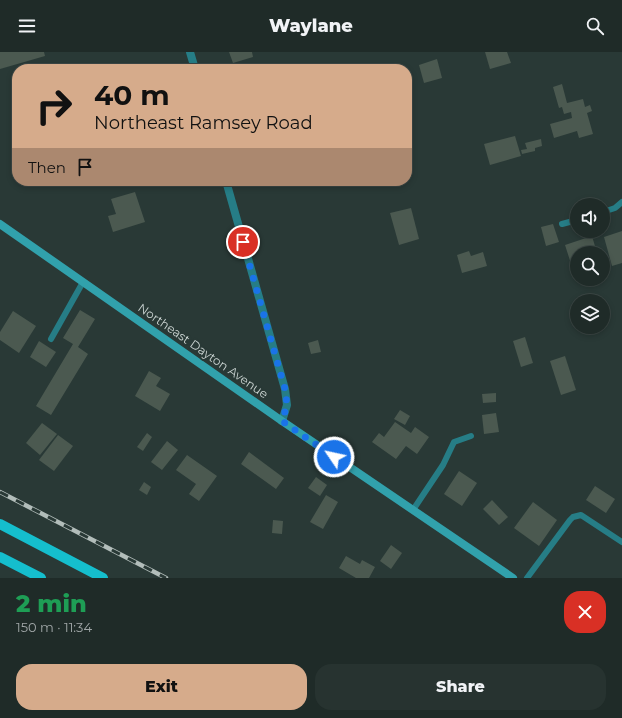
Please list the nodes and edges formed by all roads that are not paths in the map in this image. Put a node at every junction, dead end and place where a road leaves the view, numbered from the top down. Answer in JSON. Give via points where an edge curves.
{"nodes":[{"id":1,"x":190,"y":52,"type":"edge"},
{"id":2,"x":194,"y":64,"type":"edge"},
{"id":3,"x":227,"y":186,"type":"edge"},
{"id":4,"x":622,"y":202,"type":"edge"},
{"id":5,"x":610,"y":210,"type":"edge"},
{"id":6,"x":570,"y":222,"type":"edge"},
{"id":7,"x":0,"y":224,"type":"edge"},
{"id":8,"x":562,"y":224,"type":"dead end"},
{"id":9,"x":83,"y":282,"type":"junction"},
{"id":10,"x":51,"y":338,"type":"dead end"},
{"id":11,"x":282,"y":421,"type":"junction"},
{"id":12,"x":471,"y":436,"type":"dead end"},
{"id":13,"x":413,"y":510,"type":"junction"},
{"id":14,"x":0,"y":524,"type":"edge"},
{"id":15,"x":622,"y":542,"type":"edge"},
{"id":16,"x":0,"y":557,"type":"edge"},
{"id":17,"x":41,"y":578,"type":"edge"},
{"id":18,"x":103,"y":578,"type":"edge"},
{"id":19,"x":513,"y":578,"type":"edge"},
{"id":20,"x":527,"y":578,"type":"edge"}],
"edges":[{"from":1,"to":2,"type":"street"},
{"from":3,"to":11,"type":"street","via":[[285,389],[287,405]]},
{"from":4,"to":5,"type":"lane"},
{"from":6,"to":8,"type":"lane"},
{"from":7,"to":9,"type":"street","name":"Northeast Dayton Avenue"},
{"from":9,"to":10,"type":"lane"},
{"from":9,"to":11,"type":"street","name":"Northeast Dayton Avenue"},
{"from":11,"to":13,"type":"street","name":"Northeast Dayton Avenue"},
{"from":12,"to":13,"type":"lane","via":[[454,442],[443,465]]},
{"from":13,"to":19,"type":"street","name":"Northeast Dayton Avenue"},
{"from":14,"to":18,"type":"main road"},
{"from":15,"to":20,"type":"lane","via":[[581,515],[573,517]]},
{"from":16,"to":17,"type":"main road"}]}
